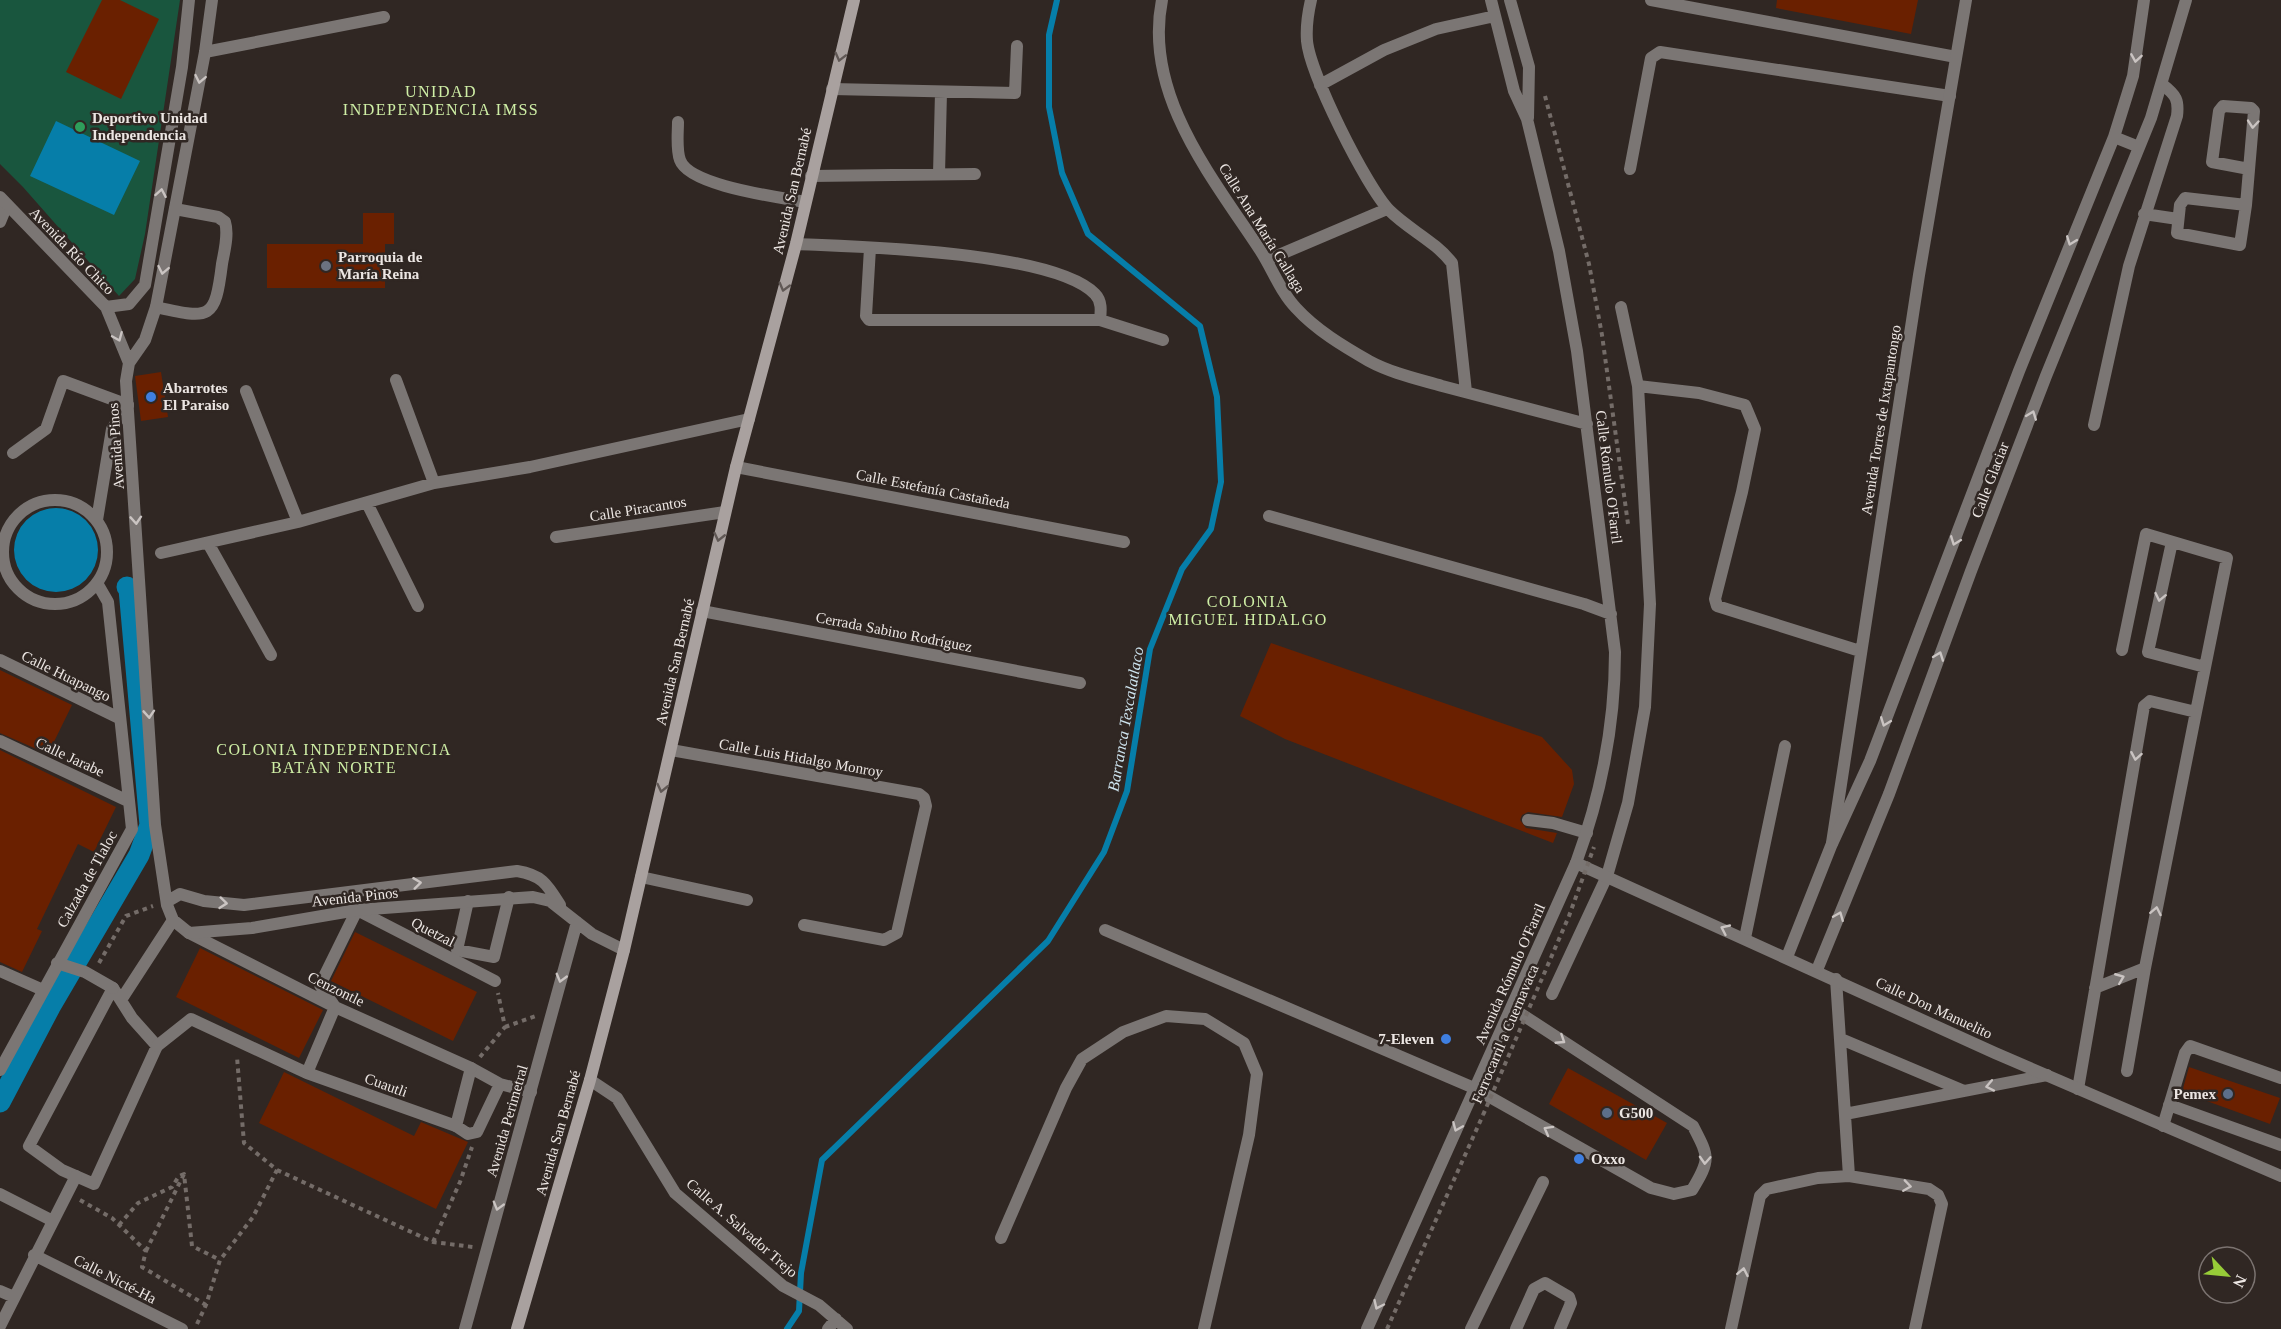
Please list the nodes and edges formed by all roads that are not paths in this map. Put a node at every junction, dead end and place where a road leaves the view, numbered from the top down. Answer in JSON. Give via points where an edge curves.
{"nodes":[{"id":1,"x":189,"y":0,"type":"edge"},
{"id":2,"x":212,"y":0,"type":"edge"},
{"id":3,"x":854,"y":0,"type":"edge"},
{"id":4,"x":1162,"y":0,"type":"edge"},
{"id":5,"x":1311,"y":0,"type":"edge"},
{"id":6,"x":1491,"y":0,"type":"edge"},
{"id":7,"x":1510,"y":0,"type":"edge"},
{"id":8,"x":1651,"y":0,"type":"edge"},
{"id":9,"x":1713,"y":0,"type":"edge"},
{"id":10,"x":1966,"y":0,"type":"edge"},
{"id":11,"x":2144,"y":0,"type":"edge"},
{"id":12,"x":2186,"y":0,"type":"edge"},
{"id":13,"x":1720,"y":12,"type":"junction"},
{"id":14,"x":1495,"y":16,"type":"junction"},
{"id":15,"x":384,"y":17,"type":"dead end"},
{"id":16,"x":1017,"y":46,"type":"dead end"},
{"id":17,"x":205,"y":52,"type":"junction"},
{"id":18,"x":1956,"y":57,"type":"junction"},
{"id":19,"x":1320,"y":85,"type":"junction"},
{"id":20,"x":2163,"y":85,"type":"junction"},
{"id":21,"x":832,"y":89,"type":"junction"},
{"id":22,"x":941,"y":92,"type":"junction"},
{"id":23,"x":1950,"y":96,"type":"junction"},
{"id":24,"x":1527,"y":119,"type":"junction"},
{"id":25,"x":678,"y":122,"type":"dead end"},
{"id":26,"x":2114,"y":137,"type":"junction"},
{"id":27,"x":2139,"y":147,"type":"junction"},
{"id":28,"x":1630,"y":169,"type":"dead end"},
{"id":29,"x":2249,"y":169,"type":"junction"},
{"id":30,"x":939,"y":174,"type":"junction"},
{"id":31,"x":975,"y":174,"type":"dead end"},
{"id":32,"x":811,"y":176,"type":"junction"},
{"id":33,"x":4,"y":201,"type":"edge"},
{"id":34,"x":805,"y":202,"type":"junction"},
{"id":35,"x":2246,"y":205,"type":"junction"},
{"id":36,"x":175,"y":209,"type":"junction"},
{"id":37,"x":1387,"y":209,"type":"junction"},
{"id":38,"x":2145,"y":214,"type":"junction"},
{"id":39,"x":2178,"y":219,"type":"junction"},
{"id":40,"x":0,"y":222,"type":"edge"},
{"id":41,"x":796,"y":244,"type":"junction"},
{"id":42,"x":870,"y":248,"type":"junction"},
{"id":43,"x":1267,"y":260,"type":"junction"},
{"id":44,"x":106,"y":307,"type":"junction"},
{"id":45,"x":156,"y":307,"type":"junction"},
{"id":46,"x":1621,"y":307,"type":"dead end"},
{"id":47,"x":1100,"y":320,"type":"junction"},
{"id":48,"x":1163,"y":340,"type":"dead end"},
{"id":49,"x":129,"y":363,"type":"junction"},
{"id":50,"x":396,"y":380,"type":"dead end"},
{"id":51,"x":1638,"y":386,"type":"junction"},
{"id":52,"x":246,"y":391,"type":"dead end"},
{"id":53,"x":1466,"y":392,"type":"junction"},
{"id":54,"x":128,"y":405,"type":"junction"},
{"id":55,"x":749,"y":419,"type":"junction"},
{"id":56,"x":1587,"y":424,"type":"junction"},
{"id":57,"x":2094,"y":425,"type":"dead end"},
{"id":58,"x":13,"y":453,"type":"dead end"},
{"id":59,"x":736,"y":467,"type":"junction"},
{"id":60,"x":434,"y":483,"type":"junction"},
{"id":61,"x":367,"y":503,"type":"junction"},
{"id":62,"x":725,"y":512,"type":"junction"},
{"id":63,"x":1269,"y":516,"type":"dead end"},
{"id":64,"x":97,"y":520,"type":"junction"},
{"id":65,"x":298,"y":522,"type":"junction"},
{"id":66,"x":3,"y":530,"type":"edge"},
{"id":67,"x":556,"y":537,"type":"dead end"},
{"id":68,"x":1124,"y":542,"type":"dead end"},
{"id":69,"x":2172,"y":542,"type":"junction"},
{"id":70,"x":208,"y":543,"type":"junction"},
{"id":71,"x":161,"y":552,"type":"dead end"},
{"id":72,"x":97,"y":584,"type":"junction"},
{"id":73,"x":418,"y":606,"type":"dead end"},
{"id":74,"x":702,"y":610,"type":"junction"},
{"id":75,"x":1611,"y":614,"type":"junction"},
{"id":76,"x":2122,"y":650,"type":"dead end"},
{"id":77,"x":1860,"y":651,"type":"junction"},
{"id":78,"x":271,"y":655,"type":"dead end"},
{"id":79,"x":0,"y":660,"type":"edge"},
{"id":80,"x":2205,"y":667,"type":"junction"},
{"id":81,"x":1080,"y":683,"type":"dead end"},
{"id":82,"x":2196,"y":712,"type":"junction"},
{"id":83,"x":119,"y":718,"type":"junction"},
{"id":84,"x":0,"y":741,"type":"edge"},
{"id":85,"x":1785,"y":746,"type":"dead end"},
{"id":86,"x":671,"y":750,"type":"junction"},
{"id":87,"x":128,"y":801,"type":"junction"},
{"id":88,"x":1528,"y":820,"type":"dead end"},
{"id":89,"x":1587,"y":833,"type":"junction"},
{"id":90,"x":1831,"y":846,"type":"junction"},
{"id":91,"x":1576,"y":863,"type":"junction"},
{"id":92,"x":1607,"y":876,"type":"junction"},
{"id":93,"x":641,"y":877,"type":"junction"},
{"id":94,"x":509,"y":897,"type":"junction"},
{"id":95,"x":747,"y":900,"type":"dead end"},
{"id":96,"x":168,"y":901,"type":"junction"},
{"id":97,"x":468,"y":901,"type":"junction"},
{"id":98,"x":563,"y":909,"type":"junction"},
{"id":99,"x":357,"y":910,"type":"junction"},
{"id":100,"x":173,"y":920,"type":"junction"},
{"id":101,"x":577,"y":922,"type":"junction"},
{"id":102,"x":804,"y":925,"type":"dead end"},
{"id":103,"x":1105,"y":930,"type":"dead end"},
{"id":104,"x":189,"y":933,"type":"junction"},
{"id":105,"x":1745,"y":938,"type":"junction"},
{"id":106,"x":624,"y":950,"type":"junction"},
{"id":107,"x":1786,"y":957,"type":"junction"},
{"id":108,"x":59,"y":965,"type":"junction"},
{"id":109,"x":2145,"y":968,"type":"junction"},
{"id":110,"x":1816,"y":970,"type":"junction"},
{"id":111,"x":0,"y":971,"type":"edge"},
{"id":112,"x":1836,"y":979,"type":"junction"},
{"id":113,"x":495,"y":981,"type":"road end"},
{"id":114,"x":113,"y":988,"type":"junction"},
{"id":115,"x":2095,"y":988,"type":"junction"},
{"id":116,"x":43,"y":990,"type":"junction"},
{"id":117,"x":1552,"y":994,"type":"dead end"},
{"id":118,"x":121,"y":1000,"type":"junction"},
{"id":119,"x":335,"y":1006,"type":"junction"},
{"id":120,"x":1512,"y":1008,"type":"junction"},
{"id":121,"x":1840,"y":1039,"type":"junction"},
{"id":122,"x":157,"y":1046,"type":"junction"},
{"id":123,"x":471,"y":1068,"type":"junction"},
{"id":124,"x":0,"y":1070,"type":"edge"},
{"id":125,"x":2127,"y":1071,"type":"dead end"},
{"id":126,"x":307,"y":1073,"type":"junction"},
{"id":127,"x":2047,"y":1075,"type":"junction"},
{"id":128,"x":2281,"y":1078,"type":"edge"},
{"id":129,"x":590,"y":1080,"type":"junction"},
{"id":130,"x":500,"y":1084,"type":"junction"},
{"id":131,"x":1474,"y":1088,"type":"junction"},
{"id":132,"x":2078,"y":1089,"type":"junction"},
{"id":133,"x":1964,"y":1091,"type":"junction"},
{"id":134,"x":531,"y":1092,"type":"junction"},
{"id":135,"x":2169,"y":1105,"type":"junction"},
{"id":136,"x":1845,"y":1114,"type":"junction"},
{"id":137,"x":456,"y":1126,"type":"junction"},
{"id":138,"x":2163,"y":1126,"type":"junction"},
{"id":139,"x":2281,"y":1145,"type":"edge"},
{"id":140,"x":2280,"y":1173,"type":"edge"},
{"id":141,"x":76,"y":1176,"type":"junction"},
{"id":142,"x":1849,"y":1176,"type":"junction"},
{"id":143,"x":1543,"y":1182,"type":"dead end"},
{"id":144,"x":0,"y":1194,"type":"edge"},
{"id":145,"x":53,"y":1221,"type":"junction"},
{"id":146,"x":1001,"y":1238,"type":"dead end"},
{"id":147,"x":34,"y":1255,"type":"junction"},
{"id":148,"x":0,"y":1291,"type":"edge"},
{"id":149,"x":14,"y":1297,"type":"junction"},
{"id":150,"x":832,"y":1324,"type":"edge"},
{"id":151,"x":0,"y":1326,"type":"edge"},
{"id":152,"x":182,"y":1329,"type":"edge"},
{"id":153,"x":465,"y":1329,"type":"edge"},
{"id":154,"x":517,"y":1329,"type":"edge"},
{"id":155,"x":847,"y":1329,"type":"edge"},
{"id":156,"x":1204,"y":1329,"type":"edge"},
{"id":157,"x":1367,"y":1329,"type":"edge"},
{"id":158,"x":1471,"y":1329,"type":"edge"},
{"id":159,"x":1516,"y":1329,"type":"edge"},
{"id":160,"x":1560,"y":1329,"type":"edge"},
{"id":161,"x":1731,"y":1329,"type":"edge"},
{"id":162,"x":1915,"y":1329,"type":"edge"}],
"edges":[{"from":44,"to":1,"type":"street","one_way":true,"via":[[129,304],[145,285],[182,67]]},
{"from":2,"to":17,"type":"street","name":"Avenida Pinos"},
{"from":3,"to":21,"type":"main road","name":"Avenida San Bernabé","one_way":true},
{"from":4,"to":43,"type":"street","name":"Calle Ana María Gallaga","via":[[1160,61],[1173,106],[1206,167]]},
{"from":5,"to":19,"type":"street","via":[[1307,41]]},
{"from":6,"to":14,"type":"street","name":"Calle Rómulo O'Farril"},
{"from":7,"to":24,"type":"street","via":[[1529,67]]},
{"from":8,"to":13,"type":"street"},
{"from":9,"to":13,"type":"street"},
{"from":10,"to":18,"type":"street","name":"Avenida Torres de Ixtapantongo"},
{"from":11,"to":26,"type":"street","name":"Calle Glaciar","one_way":true,"via":[[2133,76]]},
{"from":12,"to":20,"type":"street","name":"Calle Glaciar"},
{"from":13,"to":18,"type":"street"},
{"from":14,"to":19,"type":"street","via":[[1415,37]]},
{"from":14,"to":24,"type":"street","name":"Calle Rómulo O'Farril","via":[[1514,91]]},
{"from":15,"to":17,"type":"street"},
{"from":16,"to":22,"type":"street","via":[[1015,93]]},
{"from":17,"to":36,"type":"street","name":"Avenida Pinos","one_way":true},
{"from":18,"to":23,"type":"street","name":"Avenida Torres de Ixtapantongo"},
{"from":19,"to":37,"type":"street"},
{"from":20,"to":27,"type":"street","name":"Calle Glaciar"},
{"from":20,"to":38,"type":"street","via":[[2179,103]]},
{"from":21,"to":22,"type":"street"},
{"from":21,"to":32,"type":"main road","name":"Avenida San Bernabé"},
{"from":22,"to":30,"type":"street"},
{"from":23,"to":28,"type":"street","via":[[1660,52],[1651,58]]},
{"from":23,"to":77,"type":"street","name":"Avenida Torres de Ixtapantongo"},
{"from":24,"to":56,"type":"street","name":"Calle Rómulo O'Farril","via":[[1559,251]]},
{"from":25,"to":34,"type":"street","via":[[680,160],[690,173]]},
{"from":26,"to":27,"type":"street"},
{"from":26,"to":90,"type":"street","name":"Calle Glaciar","one_way":true,"via":[[2019,371],[1870,761]]},
{"from":110,"to":27,"type":"street","name":"Calle Glaciar","one_way":true,"via":[[1889,794],[1971,571]]},
{"from":29,"to":29,"type":"street","one_way":true,"via":[[2212,162],[2223,106],[2254,111]]},
{"from":29,"to":35,"type":"street"},
{"from":30,"to":31,"type":"street"},
{"from":30,"to":32,"type":"street"},
{"from":32,"to":34,"type":"main road","name":"Avenida San Bernabé"},
{"from":33,"to":40,"type":"street"},
{"from":33,"to":44,"type":"street","name":"Avenida Río Chico"},
{"from":34,"to":41,"type":"main road","name":"Avenida San Bernabé"},
{"from":35,"to":39,"type":"street","via":[[2185,198]]},
{"from":35,"to":39,"type":"street","via":[[2241,242],[2237,246],[2180,235],[2176,230]]},
{"from":36,"to":45,"type":"street","name":"Avenida Pinos","one_way":true},
{"from":36,"to":45,"type":"street","via":[[218,217],[225,222],[218,297],[211,309],[198,315]]},
{"from":37,"to":43,"type":"street"},
{"from":37,"to":53,"type":"street","via":[[1440,248],[1452,263]]},
{"from":38,"to":39,"type":"street"},
{"from":38,"to":57,"type":"street","via":[[2129,266]]},
{"from":41,"to":42,"type":"street"},
{"from":41,"to":55,"type":"main road","name":"Avenida San Bernabé","one_way":true},
{"from":42,"to":47,"type":"street","via":[[957,254],[1059,275],[1097,296]]},
{"from":42,"to":47,"type":"street","via":[[866,316],[875,321]]},
{"from":43,"to":53,"type":"street","name":"Calle Ana María Gallaga","via":[[1293,306],[1322,332],[1372,362]]},
{"from":44,"to":49,"type":"street","name":"Avenida Río Chico","one_way":true},
{"from":45,"to":49,"type":"street","name":"Avenida Pinos","via":[[145,340]]},
{"from":46,"to":51,"type":"street"},
{"from":47,"to":48,"type":"street"},
{"from":49,"to":54,"type":"street","name":"Avenida Pinos"},
{"from":50,"to":60,"type":"street"},
{"from":51,"to":77,"type":"street","via":[[1699,393],[1745,405],[1755,429],[1715,599],[1717,606]]},
{"from":51,"to":92,"type":"street","via":[[1650,604],[1645,707],[1628,803]]},
{"from":52,"to":65,"type":"street"},
{"from":53,"to":56,"type":"street","name":"Calle Ana María Gallaga"},
{"from":54,"to":58,"type":"street","via":[[63,381],[46,429]]},
{"from":54,"to":64,"type":"street","via":[[112,429]]},
{"from":54,"to":96,"type":"street","name":"Avenida Pinos","one_way":true,"via":[[155,825]]},
{"from":55,"to":59,"type":"main road","name":"Avenida San Bernabé"},
{"from":55,"to":60,"type":"street","via":[[530,467]]},
{"from":56,"to":75,"type":"street","name":"Calle Rómulo O'Farril"},
{"from":59,"to":62,"type":"main road","name":"Avenida San Bernabé"},
{"from":59,"to":68,"type":"street","name":"Calle Estefanía Castañeda"},
{"from":60,"to":61,"type":"street"},
{"from":61,"to":65,"type":"street"},
{"from":61,"to":73,"type":"street"},
{"from":62,"to":67,"type":"street","name":"Calle Piracantos"},
{"from":62,"to":74,"type":"main road","name":"Avenida San Bernabé","one_way":true},
{"from":63,"to":75,"type":"street"},
{"from":64,"to":66,"type":"street","via":[[76,503],[48,499],[23,510]]},
{"from":64,"to":72,"type":"street","via":[[106,541],[106,563]]},
{"from":65,"to":70,"type":"street"},
{"from":66,"to":72,"type":"street","via":[[2,557],[11,581],[29,598],[53,604],[77,599]]},
{"from":69,"to":76,"type":"street","via":[[2145,534]]},
{"from":69,"to":80,"type":"street","via":[[2227,558]]},
{"from":69,"to":80,"type":"street","one_way":true,"via":[[2148,652]]},
{"from":70,"to":71,"type":"street"},
{"from":70,"to":78,"type":"street"},
{"from":72,"to":83,"type":"street","name":"Calzada de Tlaloc","via":[[108,602]]},
{"from":74,"to":81,"type":"street","name":"Cerrada Sabino Rodríguez"},
{"from":74,"to":86,"type":"main road","name":"Avenida San Bernabé"},
{"from":75,"to":89,"type":"street","name":"Avenida Rómulo O'Farril","via":[[1615,689],[1610,735]]},
{"from":77,"to":90,"type":"street","name":"Avenida Torres de Ixtapantongo"},
{"from":79,"to":83,"type":"street","name":"Calle Huapango"},
{"from":80,"to":82,"type":"street"},
{"from":109,"to":82,"type":"street","one_way":true},
{"from":82,"to":115,"type":"street","one_way":true,"via":[[2150,701],[2144,706]]},
{"from":83,"to":87,"type":"street","name":"Calzada de Tlaloc"},
{"from":84,"to":87,"type":"street","name":"Calle Jarabe"},
{"from":85,"to":105,"type":"street"},
{"from":86,"to":93,"type":"main road","name":"Avenida San Bernabé","one_way":true},
{"from":86,"to":102,"type":"street","name":"Calle Luis Hidalgo Monroy","via":[[924,798],[926,806],[897,933],[884,940]]},
{"from":87,"to":108,"type":"street","name":"Calzada de Tlaloc","via":[[132,829]]},
{"from":88,"to":89,"type":"street"},
{"from":89,"to":91,"type":"street","name":"Avenida Rómulo O'Farril"},
{"from":90,"to":107,"type":"street","name":"Calle Glaciar"},
{"from":91,"to":92,"type":"street","name":"Calle Don Manuelito"},
{"from":91,"to":120,"type":"street","name":"Avenida Rómulo O'Farril"},
{"from":105,"to":92,"type":"street","name":"Calle Don Manuelito","one_way":true},
{"from":92,"to":117,"type":"street"},
{"from":93,"to":95,"type":"street"},
{"from":93,"to":106,"type":"main road","name":"Avenida San Bernabé"},
{"from":94,"to":97,"type":"street","name":"Avenida Pinos"},
{"from":94,"to":97,"type":"street","via":[[494,957],[457,950]]},
{"from":94,"to":98,"type":"street","name":"Avenida Pinos","via":[[542,898]]},
{"from":96,"to":98,"type":"street","name":"Avenida Pinos","one_way":true,"via":[[180,894],[244,905],[517,871],[534,874],[548,885]]},
{"from":96,"to":100,"type":"street","name":"Avenida Pinos"},
{"from":97,"to":99,"type":"street","name":"Avenida Pinos"},
{"from":98,"to":101,"type":"street","name":"Avenida Pinos"},
{"from":99,"to":104,"type":"street","name":"Avenida Pinos","via":[[252,928]]},
{"from":99,"to":113,"type":"street","name":"Quetzal"},
{"from":99,"to":119,"type":"street","via":[[320,986]]},
{"from":100,"to":104,"type":"street"},
{"from":100,"to":118,"type":"street"},
{"from":101,"to":106,"type":"street","name":"Avenida Pinos"},
{"from":101,"to":134,"type":"street","name":"Avenida Perimetral","one_way":true},
{"from":103,"to":131,"type":"street"},
{"from":104,"to":119,"type":"street","name":"Cenzontle"},
{"from":105,"to":107,"type":"street","name":"Calle Don Manuelito"},
{"from":106,"to":129,"type":"main road","name":"Avenida San Bernabé"},
{"from":107,"to":110,"type":"street","name":"Calle Don Manuelito"},
{"from":108,"to":114,"type":"street"},
{"from":108,"to":116,"type":"street","name":"Calzada de Tlaloc"},
{"from":115,"to":109,"type":"street","one_way":true},
{"from":109,"to":125,"type":"street"},
{"from":110,"to":112,"type":"street","name":"Calle Don Manuelito"},
{"from":111,"to":116,"type":"street"},
{"from":112,"to":121,"type":"street"},
{"from":112,"to":127,"type":"street","name":"Calle Don Manuelito"},
{"from":114,"to":118,"type":"street"},
{"from":114,"to":141,"type":"street","via":[[28,1146]]},
{"from":115,"to":132,"type":"street"},
{"from":116,"to":124,"type":"street","name":"Calzada de Tlaloc"},
{"from":118,"to":122,"type":"street"},
{"from":119,"to":123,"type":"street","name":"Cenzontle"},
{"from":119,"to":126,"type":"street"},
{"from":120,"to":131,"type":"street","name":"Avenida Rómulo O'Farril"},
{"from":120,"to":131,"type":"street","one_way":true,"via":[[1693,1126],[1707,1153],[1704,1171],[1692,1190],[1674,1194],[1652,1188]]},
{"from":121,"to":133,"type":"street"},
{"from":121,"to":136,"type":"street"},
{"from":122,"to":126,"type":"street","name":"Cuautli","via":[[191,1019]]},
{"from":122,"to":141,"type":"street","via":[[94,1184]]},
{"from":123,"to":130,"type":"street","name":"Cenzontle"},
{"from":123,"to":137,"type":"street"},
{"from":126,"to":137,"type":"street","name":"Cuautli"},
{"from":127,"to":132,"type":"street","name":"Calle Don Manuelito"},
{"from":127,"to":133,"type":"street","one_way":true},
{"from":128,"to":135,"type":"street","via":[[2190,1046]]},
{"from":129,"to":150,"type":"street","name":"Calle A. Salvador Trejo","via":[[616,1098],[675,1193],[783,1286],[819,1305]]},
{"from":129,"to":154,"type":"main road","name":"Avenida San Bernabé"},
{"from":130,"to":134,"type":"street","name":"Cenzontle"},
{"from":130,"to":137,"type":"street","name":"Cuautli","via":[[477,1132],[468,1134]]},
{"from":131,"to":157,"type":"street","name":"Avenida Rómulo O'Farril","one_way":true},
{"from":132,"to":138,"type":"street","name":"Calle Don Manuelito"},
{"from":133,"to":136,"type":"street"},
{"from":134,"to":153,"type":"street","name":"Avenida Perimetral","one_way":true},
{"from":135,"to":138,"type":"street"},
{"from":135,"to":139,"type":"street"},
{"from":136,"to":142,"type":"street"},
{"from":138,"to":140,"type":"street","name":"Calle Don Manuelito"},
{"from":141,"to":145,"type":"street"},
{"from":161,"to":142,"type":"street","one_way":true,"via":[[1760,1196],[1767,1188]]},
{"from":142,"to":162,"type":"street","one_way":true,"via":[[1929,1189],[1942,1204]]},
{"from":143,"to":158,"type":"street"},
{"from":144,"to":145,"type":"street"},
{"from":145,"to":147,"type":"street"},
{"from":146,"to":156,"type":"street","via":[[1082,1059],[1123,1032],[1166,1016],[1205,1019],[1244,1043],[1257,1074],[1249,1135]]},
{"from":147,"to":149,"type":"street"},
{"from":147,"to":152,"type":"street","name":"Calle Nicté-Ha"},
{"from":148,"to":149,"type":"street"},
{"from":149,"to":151,"type":"street"},
{"from":150,"to":155,"type":"street","name":"Calle A. Salvador Trejo"},
{"from":159,"to":160,"type":"street","via":[[1534,1289],[1545,1283],[1569,1297],[1571,1304]]}]}
